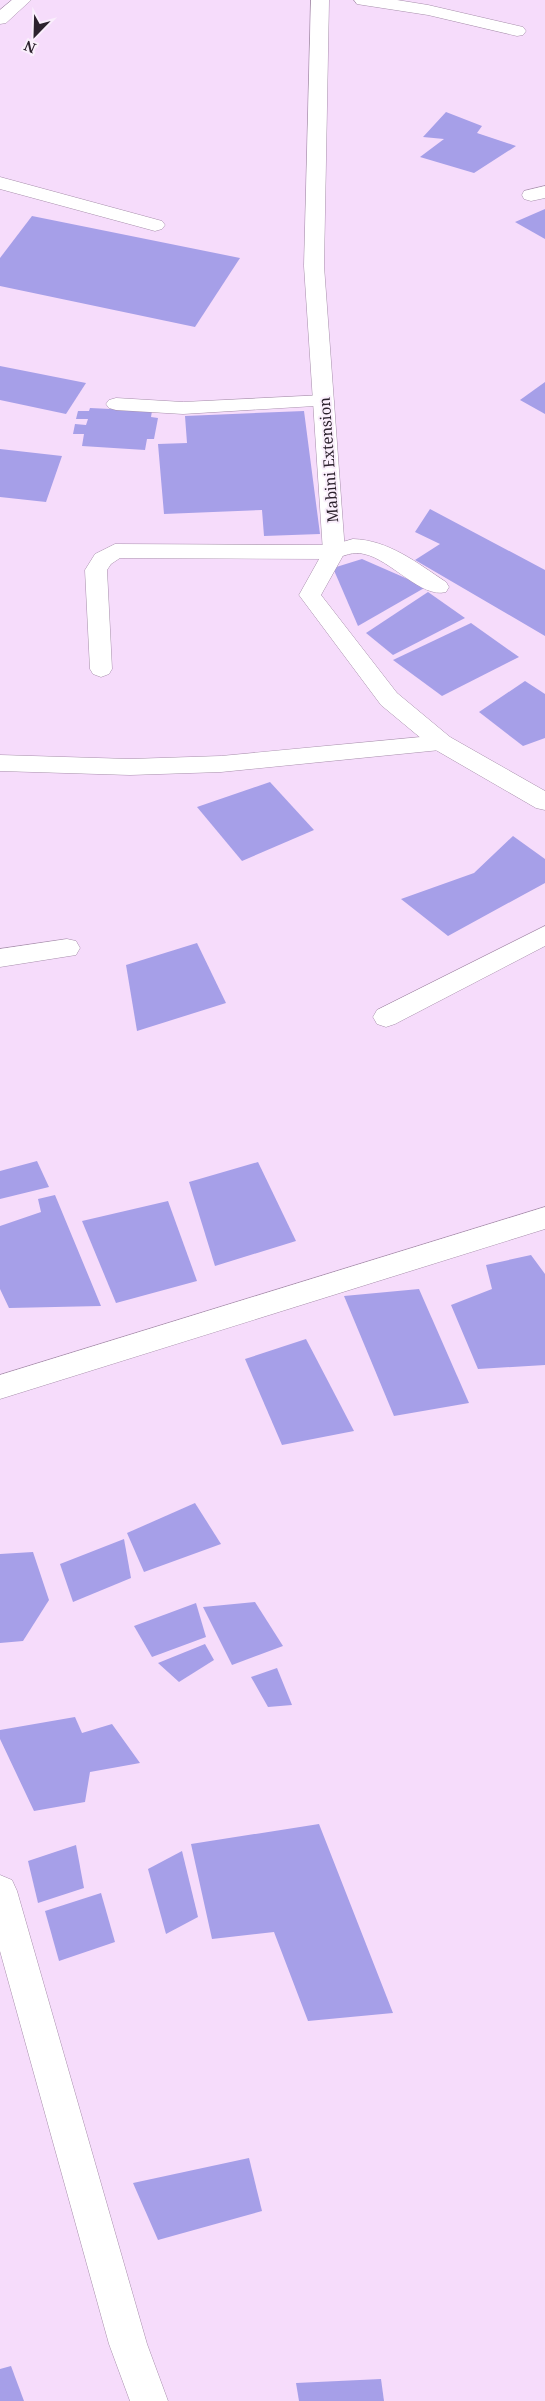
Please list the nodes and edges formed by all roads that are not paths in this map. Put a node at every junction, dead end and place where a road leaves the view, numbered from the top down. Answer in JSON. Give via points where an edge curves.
{"nodes":[{"id":1,"x":22,"y":0,"type":"edge"},
{"id":2,"x":320,"y":0,"type":"edge"},
{"id":3,"x":364,"y":0,"type":"edge"},
{"id":4,"x":0,"y":19,"type":"edge"},
{"id":5,"x":517,"y":31,"type":"dead end"},
{"id":6,"x":0,"y":183,"type":"edge"},
{"id":7,"x":155,"y":225,"type":"dead end"},
{"id":8,"x":324,"y":401,"type":"junction"},
{"id":9,"x":116,"y":404,"type":"dead end"},
{"id":10,"x":334,"y":552,"type":"junction"},
{"id":11,"x":438,"y":587,"type":"dead end"},
{"id":12,"x":100,"y":669,"type":"dead end"},
{"id":13,"x":442,"y":743,"type":"junction"},
{"id":14,"x":0,"y":763,"type":"edge"},
{"id":15,"x":544,"y":801,"type":"edge"},
{"id":16,"x":545,"y":935,"type":"edge"},
{"id":17,"x":67,"y":948,"type":"dead end"},
{"id":18,"x":0,"y":958,"type":"edge"},
{"id":19,"x":386,"y":1017,"type":"dead end"},
{"id":20,"x":545,"y":1218,"type":"edge"},
{"id":21,"x":0,"y":1386,"type":"edge"},
{"id":22,"x":0,"y":1891,"type":"edge"},
{"id":23,"x":149,"y":2401,"type":"edge"}],
"edges":[{"from":1,"to":4,"type":"street"},
{"from":2,"to":8,"type":"street","name":"Mabini Extension","via":[[314,266]]},
{"from":3,"to":5,"type":"street","via":[[428,10]]},
{"from":6,"to":7,"type":"street"},
{"from":8,"to":9,"type":"street","via":[[183,408]]},
{"from":8,"to":10,"type":"street","name":"Mabini Extension"},
{"from":10,"to":11,"type":"street","via":[[354,546],[382,552]]},
{"from":10,"to":12,"type":"street","via":[[115,551],[103,559],[96,570]]},
{"from":10,"to":13,"type":"street","via":[[310,595],[388,699]]},
{"from":13,"to":14,"type":"street","via":[[221,764],[130,767]]},
{"from":13,"to":15,"type":"street"},
{"from":16,"to":19,"type":"street"},
{"from":17,"to":18,"type":"street"},
{"from":20,"to":21,"type":"street"},
{"from":22,"to":23,"type":"street","via":[[128,2344]]}]}
